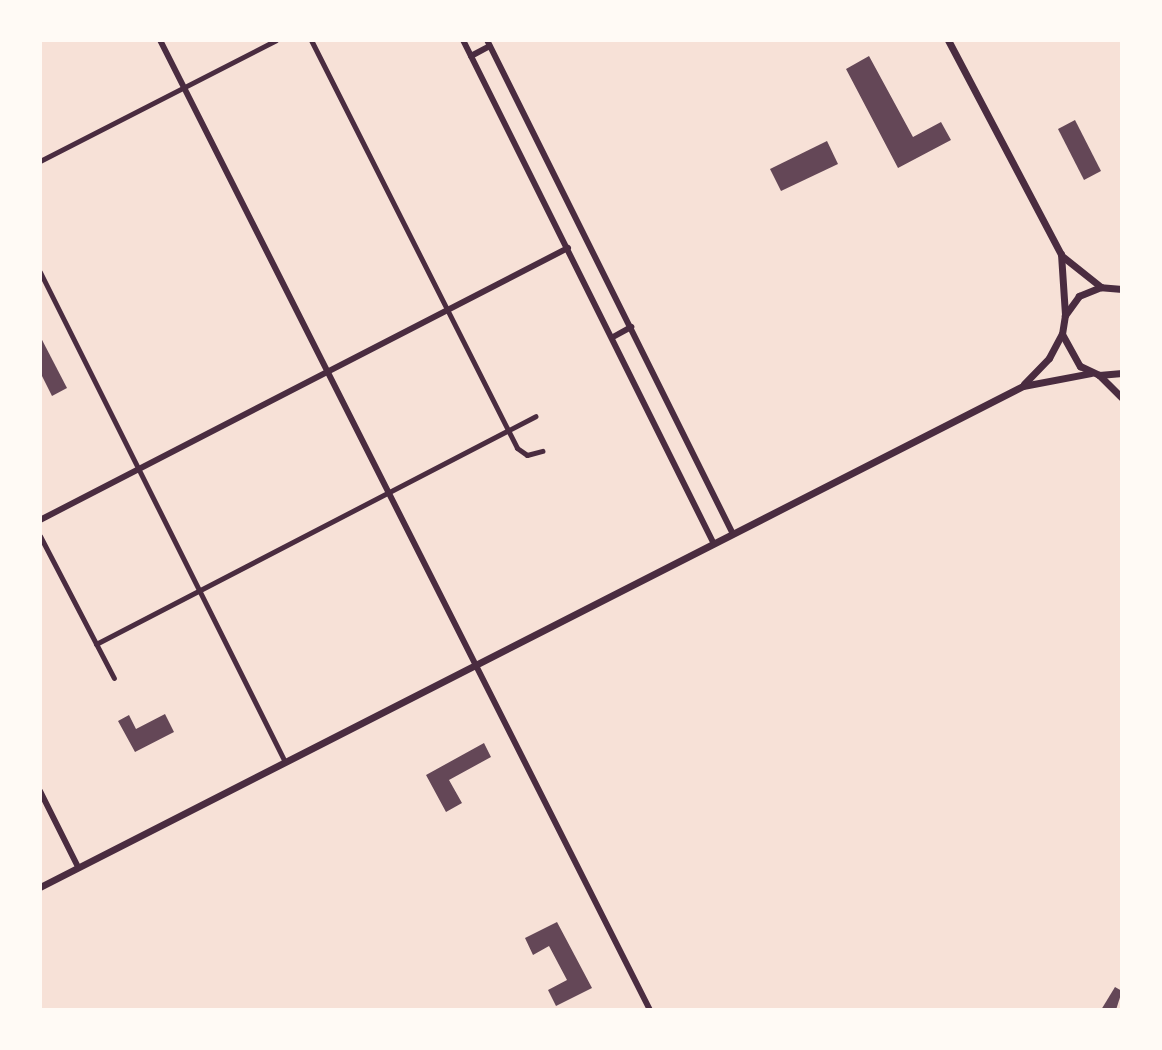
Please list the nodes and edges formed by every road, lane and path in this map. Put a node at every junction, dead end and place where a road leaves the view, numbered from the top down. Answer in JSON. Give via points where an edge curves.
{"nodes":[{"id":1,"x":160,"y":40,"type":"edge"},
{"id":2,"x":276,"y":40,"type":"edge"},
{"id":3,"x":311,"y":40,"type":"edge"},
{"id":4,"x":463,"y":40,"type":"edge"},
{"id":5,"x":948,"y":40,"type":"edge"},
{"id":6,"x":488,"y":43,"type":"edge"},
{"id":7,"x":471,"y":56,"type":"junction"},
{"id":8,"x":183,"y":88,"type":"junction"},
{"id":9,"x":40,"y":161,"type":"edge"},
{"id":10,"x":568,"y":248,"type":"junction"},
{"id":11,"x":1061,"y":254,"type":"junction"},
{"id":12,"x":40,"y":272,"type":"edge"},
{"id":13,"x":1122,"y":282,"type":"edge"},
{"id":14,"x":1112,"y":286,"type":"junction"},
{"id":15,"x":1101,"y":287,"type":"junction"},
{"id":16,"x":1122,"y":289,"type":"edge"},
{"id":17,"x":448,"y":310,"type":"junction"},
{"id":18,"x":1065,"y":315,"type":"junction"},
{"id":19,"x":631,"y":327,"type":"junction"},
{"id":20,"x":1062,"y":334,"type":"junction"},
{"id":21,"x":613,"y":337,"type":"junction"},
{"id":22,"x":328,"y":372,"type":"junction"},
{"id":23,"x":1122,"y":373,"type":"edge"},
{"id":24,"x":1095,"y":374,"type":"junction"},
{"id":25,"x":1023,"y":386,"type":"junction"},
{"id":26,"x":1122,"y":398,"type":"edge"},
{"id":27,"x":535,"y":416,"type":"dead end"},
{"id":28,"x":508,"y":431,"type":"junction"},
{"id":29,"x":542,"y":451,"type":"dead end"},
{"id":30,"x":138,"y":468,"type":"junction"},
{"id":31,"x":389,"y":493,"type":"junction"},
{"id":32,"x":40,"y":520,"type":"edge"},
{"id":33,"x":733,"y":534,"type":"junction"},
{"id":34,"x":40,"y":536,"type":"edge"},
{"id":35,"x":714,"y":544,"type":"junction"},
{"id":36,"x":201,"y":590,"type":"junction"},
{"id":37,"x":96,"y":644,"type":"junction"},
{"id":38,"x":475,"y":664,"type":"junction"},
{"id":39,"x":114,"y":678,"type":"dead end"},
{"id":40,"x":284,"y":760,"type":"junction"},
{"id":41,"x":40,"y":791,"type":"edge"},
{"id":42,"x":78,"y":867,"type":"junction"},
{"id":43,"x":40,"y":887,"type":"edge"},
{"id":44,"x":650,"y":1010,"type":"edge"}],
"edges":[{"from":1,"to":8,"type":"street"},
{"from":2,"to":8,"type":"street"},
{"from":3,"to":17,"type":"street"},
{"from":4,"to":7,"type":"street"},
{"from":5,"to":11,"type":"main road"},
{"from":6,"to":7,"type":"street"},
{"from":6,"to":19,"type":"street"},
{"from":7,"to":10,"type":"street"},
{"from":8,"to":9,"type":"street"},
{"from":8,"to":22,"type":"street"},
{"from":10,"to":17,"type":"street"},
{"from":10,"to":21,"type":"street"},
{"from":11,"to":15,"type":"main road"},
{"from":11,"to":18,"type":"main road"},
{"from":12,"to":30,"type":"street"},
{"from":13,"to":14,"type":"main road"},
{"from":14,"to":15,"type":"main road"},
{"from":14,"to":16,"type":"main road"},
{"from":15,"to":18,"type":"main road","via":[[1079,296]]},
{"from":17,"to":22,"type":"street"},
{"from":17,"to":28,"type":"street"},
{"from":18,"to":20,"type":"main road"},
{"from":19,"to":21,"type":"street"},
{"from":19,"to":33,"type":"street"},
{"from":20,"to":24,"type":"main road","via":[[1071,357]]},
{"from":20,"to":25,"type":"main road"},
{"from":21,"to":35,"type":"street"},
{"from":22,"to":30,"type":"street"},
{"from":22,"to":31,"type":"street"},
{"from":23,"to":24,"type":"main road"},
{"from":24,"to":25,"type":"main road"},
{"from":24,"to":26,"type":"main road"},
{"from":25,"to":33,"type":"main road"},
{"from":27,"to":28,"type":"street"},
{"from":28,"to":29,"type":"street","via":[[522,453]]},
{"from":28,"to":31,"type":"street"},
{"from":30,"to":32,"type":"street"},
{"from":30,"to":36,"type":"street"},
{"from":31,"to":36,"type":"street"},
{"from":31,"to":38,"type":"street"},
{"from":33,"to":35,"type":"main road"},
{"from":34,"to":37,"type":"street"},
{"from":35,"to":38,"type":"main road"},
{"from":36,"to":37,"type":"street"},
{"from":36,"to":40,"type":"street"},
{"from":37,"to":39,"type":"street"},
{"from":38,"to":40,"type":"main road"},
{"from":38,"to":44,"type":"street"},
{"from":40,"to":42,"type":"main road"},
{"from":41,"to":42,"type":"street"},
{"from":42,"to":43,"type":"main road"}]}
